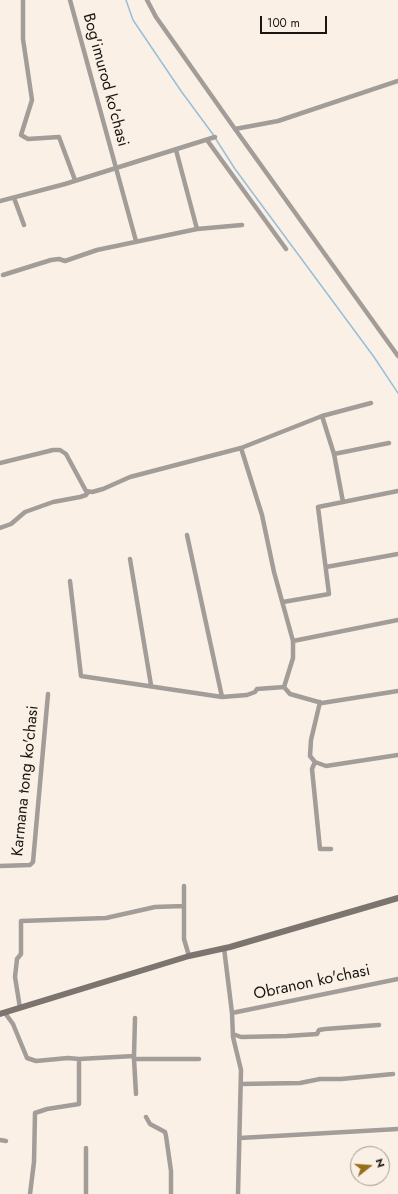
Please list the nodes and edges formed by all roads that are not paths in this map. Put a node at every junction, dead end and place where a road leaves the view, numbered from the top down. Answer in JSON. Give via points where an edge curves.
{"nodes":[{"id":1,"x":23,"y":0,"type":"edge"},
{"id":2,"x":70,"y":0,"type":"edge"},
{"id":3,"x":147,"y":0,"type":"edge"},
{"id":4,"x":398,"y":81,"type":"edge"},
{"id":5,"x":235,"y":129,"type":"junction"},
{"id":6,"x":214,"y":137,"type":"dead end"},
{"id":7,"x":207,"y":140,"type":"junction"},
{"id":8,"x":176,"y":150,"type":"junction"},
{"id":9,"x":116,"y":167,"type":"junction"},
{"id":10,"x":76,"y":180,"type":"junction"},
{"id":11,"x":14,"y":198,"type":"junction"},
{"id":12,"x":0,"y":201,"type":"edge"},
{"id":13,"x":24,"y":225,"type":"dead end"},
{"id":14,"x":242,"y":225,"type":"dead end"},
{"id":15,"x":197,"y":229,"type":"junction"},
{"id":16,"x":136,"y":241,"type":"junction"},
{"id":17,"x":286,"y":249,"type":"dead end"},
{"id":18,"x":3,"y":275,"type":"dead end"},
{"id":19,"x":398,"y":356,"type":"edge"},
{"id":20,"x":371,"y":403,"type":"dead end"},
{"id":21,"x":322,"y":416,"type":"junction"},
{"id":22,"x":389,"y":443,"type":"dead end"},
{"id":23,"x":242,"y":448,"type":"junction"},
{"id":24,"x":334,"y":454,"type":"junction"},
{"id":25,"x":0,"y":463,"type":"edge"},
{"id":26,"x":398,"y":491,"type":"edge"},
{"id":27,"x":88,"y":492,"type":"junction"},
{"id":28,"x":343,"y":502,"type":"junction"},
{"id":29,"x":0,"y":528,"type":"edge"},
{"id":30,"x":186,"y":535,"type":"dead end"},
{"id":31,"x":398,"y":554,"type":"edge"},
{"id":32,"x":130,"y":559,"type":"dead end"},
{"id":33,"x":326,"y":567,"type":"junction"},
{"id":34,"x":70,"y":581,"type":"dead end"},
{"id":35,"x":283,"y":602,"type":"junction"},
{"id":36,"x":398,"y":620,"type":"edge"},
{"id":37,"x":293,"y":641,"type":"junction"},
{"id":38,"x":151,"y":685,"type":"junction"},
{"id":39,"x":284,"y":687,"type":"junction"},
{"id":40,"x":398,"y":691,"type":"edge"},
{"id":41,"x":48,"y":694,"type":"dead end"},
{"id":42,"x":222,"y":697,"type":"junction"},
{"id":43,"x":320,"y":702,"type":"junction"},
{"id":44,"x":398,"y":755,"type":"edge"},
{"id":45,"x":315,"y":762,"type":"junction"},
{"id":46,"x":331,"y":849,"type":"dead end"},
{"id":47,"x":0,"y":866,"type":"edge"},
{"id":48,"x":184,"y":886,"type":"dead end"},
{"id":49,"x":398,"y":898,"type":"edge"},
{"id":50,"x":184,"y":906,"type":"junction"},
{"id":51,"x":224,"y":948,"type":"junction"},
{"id":52,"x":189,"y":956,"type":"junction"},
{"id":53,"x":398,"y":979,"type":"edge"},
{"id":54,"x":20,"y":1008,"type":"junction"},
{"id":55,"x":3,"y":1013,"type":"edge"},
{"id":56,"x":232,"y":1013,"type":"junction"},
{"id":57,"x":135,"y":1018,"type":"dead end"},
{"id":58,"x":380,"y":1025,"type":"dead end"},
{"id":59,"x":233,"y":1034,"type":"junction"},
{"id":60,"x":134,"y":1058,"type":"junction"},
{"id":61,"x":199,"y":1059,"type":"dead end"},
{"id":62,"x":79,"y":1060,"type":"junction"},
{"id":63,"x":393,"y":1074,"type":"dead end"},
{"id":64,"x":241,"y":1084,"type":"junction"},
{"id":65,"x":136,"y":1094,"type":"dead end"},
{"id":66,"x":146,"y":1117,"type":"dead end"},
{"id":67,"x":398,"y":1129,"type":"edge"},
{"id":68,"x":240,"y":1138,"type":"junction"},
{"id":69,"x":0,"y":1140,"type":"edge"},
{"id":70,"x":6,"y":1141,"type":"dead end"},
{"id":71,"x":86,"y":1148,"type":"dead end"},
{"id":72,"x":30,"y":1194,"type":"edge"},
{"id":73,"x":86,"y":1194,"type":"edge"},
{"id":74,"x":171,"y":1194,"type":"edge"},
{"id":75,"x":238,"y":1194,"type":"edge"}],
"edges":[{"from":1,"to":10,"type":"street","via":[[23,39],[32,100],[21,134],[28,139],[59,137]]},
{"from":2,"to":9,"type":"street","name":"Bog'imurod ko'chasi"},
{"from":3,"to":5,"type":"street","via":[[156,17]]},
{"from":4,"to":5,"type":"street","via":[[278,121]]},
{"from":5,"to":19,"type":"street"},
{"from":6,"to":7,"type":"street","name":"Bog'imurod ko'chasi"},
{"from":7,"to":8,"type":"street","name":"Bog'imurod ko'chasi"},
{"from":7,"to":17,"type":"street"},
{"from":8,"to":9,"type":"street","name":"Bog'imurod ko'chasi"},
{"from":8,"to":15,"type":"street"},
{"from":9,"to":10,"type":"street","name":"Bog'imurod ko'chasi"},
{"from":9,"to":16,"type":"street","name":"Bog'imurod ko'chasi"},
{"from":10,"to":11,"type":"street","name":"Bog'imurod ko'chasi"},
{"from":11,"to":12,"type":"street","name":"Bog'imurod ko'chasi"},
{"from":11,"to":13,"type":"street"},
{"from":14,"to":15,"type":"street"},
{"from":15,"to":16,"type":"street"},
{"from":16,"to":18,"type":"street","via":[[65,261],[58,258]]},
{"from":20,"to":21,"type":"street"},
{"from":21,"to":23,"type":"street"},
{"from":21,"to":24,"type":"street"},
{"from":22,"to":24,"type":"street"},
{"from":23,"to":27,"type":"street","via":[[130,477],[104,489]]},
{"from":23,"to":35,"type":"street","via":[[262,515]]},
{"from":24,"to":28,"type":"street"},
{"from":25,"to":27,"type":"street","via":[[60,450],[66,454]]},
{"from":26,"to":28,"type":"street"},
{"from":27,"to":29,"type":"street","via":[[80,497],[53,502],[26,512],[11,524]]},
{"from":28,"to":33,"type":"street","via":[[318,507]]},
{"from":30,"to":42,"type":"street"},
{"from":31,"to":33,"type":"street"},
{"from":32,"to":38,"type":"street"},
{"from":33,"to":35,"type":"street","via":[[329,594]]},
{"from":34,"to":38,"type":"street","via":[[81,676]]},
{"from":35,"to":37,"type":"street"},
{"from":36,"to":37,"type":"street"},
{"from":37,"to":39,"type":"street","via":[[292,658]]},
{"from":38,"to":42,"type":"street"},
{"from":39,"to":42,"type":"street","via":[[257,689],[247,695]]},
{"from":39,"to":43,"type":"street","via":[[290,694]]},
{"from":40,"to":43,"type":"street"},
{"from":41,"to":47,"type":"street","name":"Karmana tong ko'chasi","via":[[33,862],[30,865]]},
{"from":43,"to":45,"type":"street","via":[[310,740],[310,756]]},
{"from":44,"to":45,"type":"street","via":[[326,766]]},
{"from":45,"to":46,"type":"street","via":[[312,769],[320,849]]},
{"from":48,"to":50,"type":"street"},
{"from":49,"to":51,"type":"street"},
{"from":50,"to":52,"type":"street","via":[[184,939]]},
{"from":50,"to":54,"type":"street","via":[[155,907],[106,918],[21,921],[21,954],[17,959],[16,977]]},
{"from":51,"to":52,"type":"street"},
{"from":51,"to":56,"type":"street","name":"Obranon ko'chasi"},
{"from":52,"to":54,"type":"street"},
{"from":53,"to":56,"type":"street","name":"Obranon ko'chasi"},
{"from":54,"to":55,"type":"street"},
{"from":55,"to":62,"type":"street","via":[[13,1024],[27,1058]]},
{"from":56,"to":59,"type":"street","name":"Obranon ko'chasi"},
{"from":57,"to":60,"type":"street"},
{"from":58,"to":59,"type":"street","via":[[324,1028],[317,1034],[288,1036],[241,1037]]},
{"from":59,"to":64,"type":"street","name":"Obranon ko'chasi","via":[[241,1070]]},
{"from":60,"to":61,"type":"street"},
{"from":60,"to":62,"type":"street"},
{"from":60,"to":65,"type":"street"},
{"from":62,"to":72,"type":"street","via":[[79,1104],[35,1113],[34,1162]]},
{"from":63,"to":64,"type":"street","via":[[320,1079],[300,1083]]},
{"from":64,"to":68,"type":"street","name":"Obranon ko'chasi"},
{"from":66,"to":74,"type":"street","via":[[150,1124],[165,1132],[171,1171]]},
{"from":67,"to":68,"type":"street"},
{"from":68,"to":75,"type":"street","name":"Obranon ko'chasi"},
{"from":69,"to":70,"type":"street"},
{"from":71,"to":73,"type":"street"}]}
